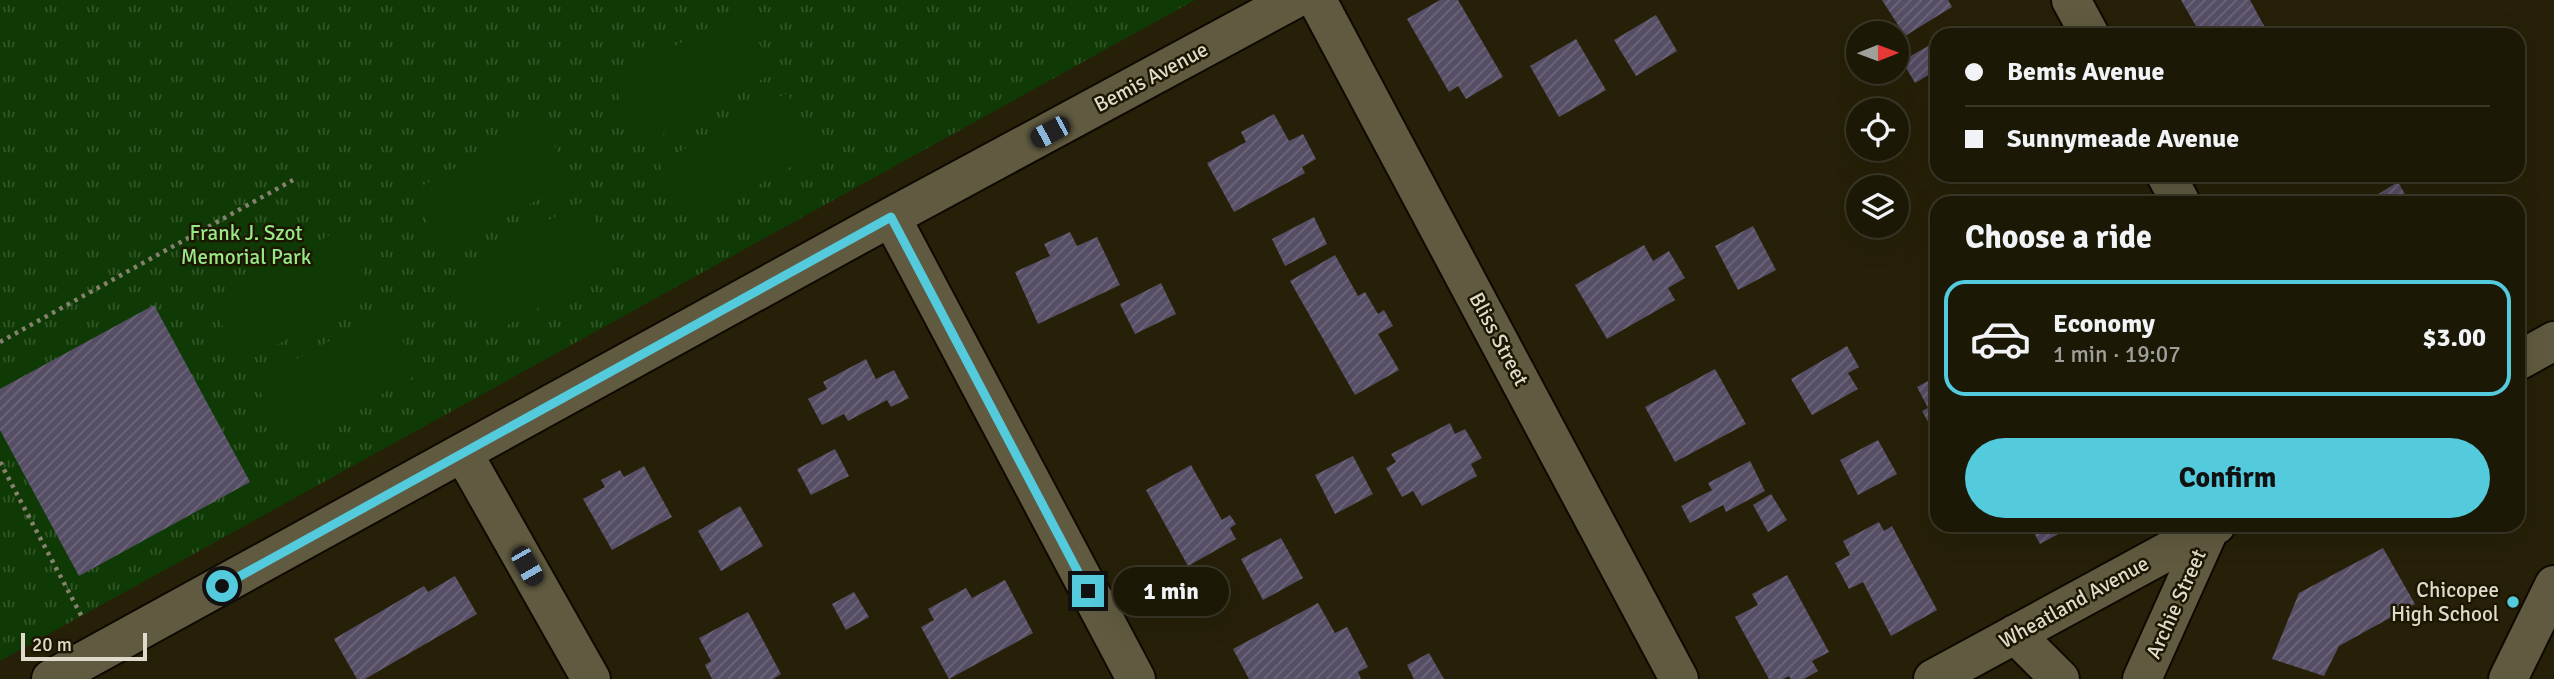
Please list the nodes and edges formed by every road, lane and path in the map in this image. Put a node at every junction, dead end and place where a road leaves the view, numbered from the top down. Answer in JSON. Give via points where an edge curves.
{"nodes":[{"id":1,"x":1293,"y":0,"type":"edge"},
{"id":2,"x":1317,"y":0,"type":"edge"},
{"id":3,"x":2071,"y":0,"type":"edge"},
{"id":4,"x":2086,"y":28,"type":"edge"},
{"id":5,"x":293,"y":180,"type":"dead end"},
{"id":6,"x":891,"y":217,"type":"junction"},
{"id":7,"x":2554,"y":341,"type":"edge"},
{"id":8,"x":0,"y":342,"type":"edge"},
{"id":9,"x":2525,"y":357,"type":"edge"},
{"id":10,"x":463,"y":453,"type":"junction"},
{"id":11,"x":0,"y":463,"type":"edge"},
{"id":12,"x":2202,"y":532,"type":"edge"},
{"id":13,"x":2210,"y":532,"type":"edge"},
{"id":14,"x":2554,"y":585,"type":"edge"},
{"id":15,"x":2015,"y":634,"type":"junction"},
{"id":16,"x":101,"y":652,"type":"junction"},
{"id":17,"x":51,"y":679,"type":"edge"},
{"id":18,"x":591,"y":679,"type":"edge"},
{"id":19,"x":1136,"y":679,"type":"edge"},
{"id":20,"x":1679,"y":679,"type":"edge"},
{"id":21,"x":1933,"y":679,"type":"edge"},
{"id":22,"x":2060,"y":679,"type":"edge"},
{"id":23,"x":2142,"y":679,"type":"edge"},
{"id":24,"x":2508,"y":679,"type":"edge"}],
"edges":[{"from":1,"to":6,"type":"street","name":"Bemis Avenue"},
{"from":2,"to":20,"type":"street","name":"Bliss Street"},
{"from":3,"to":4,"type":"street"},
{"from":5,"to":8,"type":"path"},
{"from":6,"to":10,"type":"street","name":"Bemis Avenue"},
{"from":6,"to":19,"type":"street"},
{"from":7,"to":9,"type":"street"},
{"from":10,"to":16,"type":"street","name":"Bemis Avenue"},
{"from":10,"to":18,"type":"street"},
{"from":11,"to":16,"type":"path"},
{"from":12,"to":15,"type":"street","name":"Wheatland Avenue"},
{"from":13,"to":23,"type":"street","name":"Archie Street"},
{"from":14,"to":24,"type":"street"},
{"from":15,"to":21,"type":"street","name":"Wheatland Avenue"},
{"from":15,"to":22,"type":"street"},
{"from":16,"to":17,"type":"street","name":"Bemis Avenue"}]}
